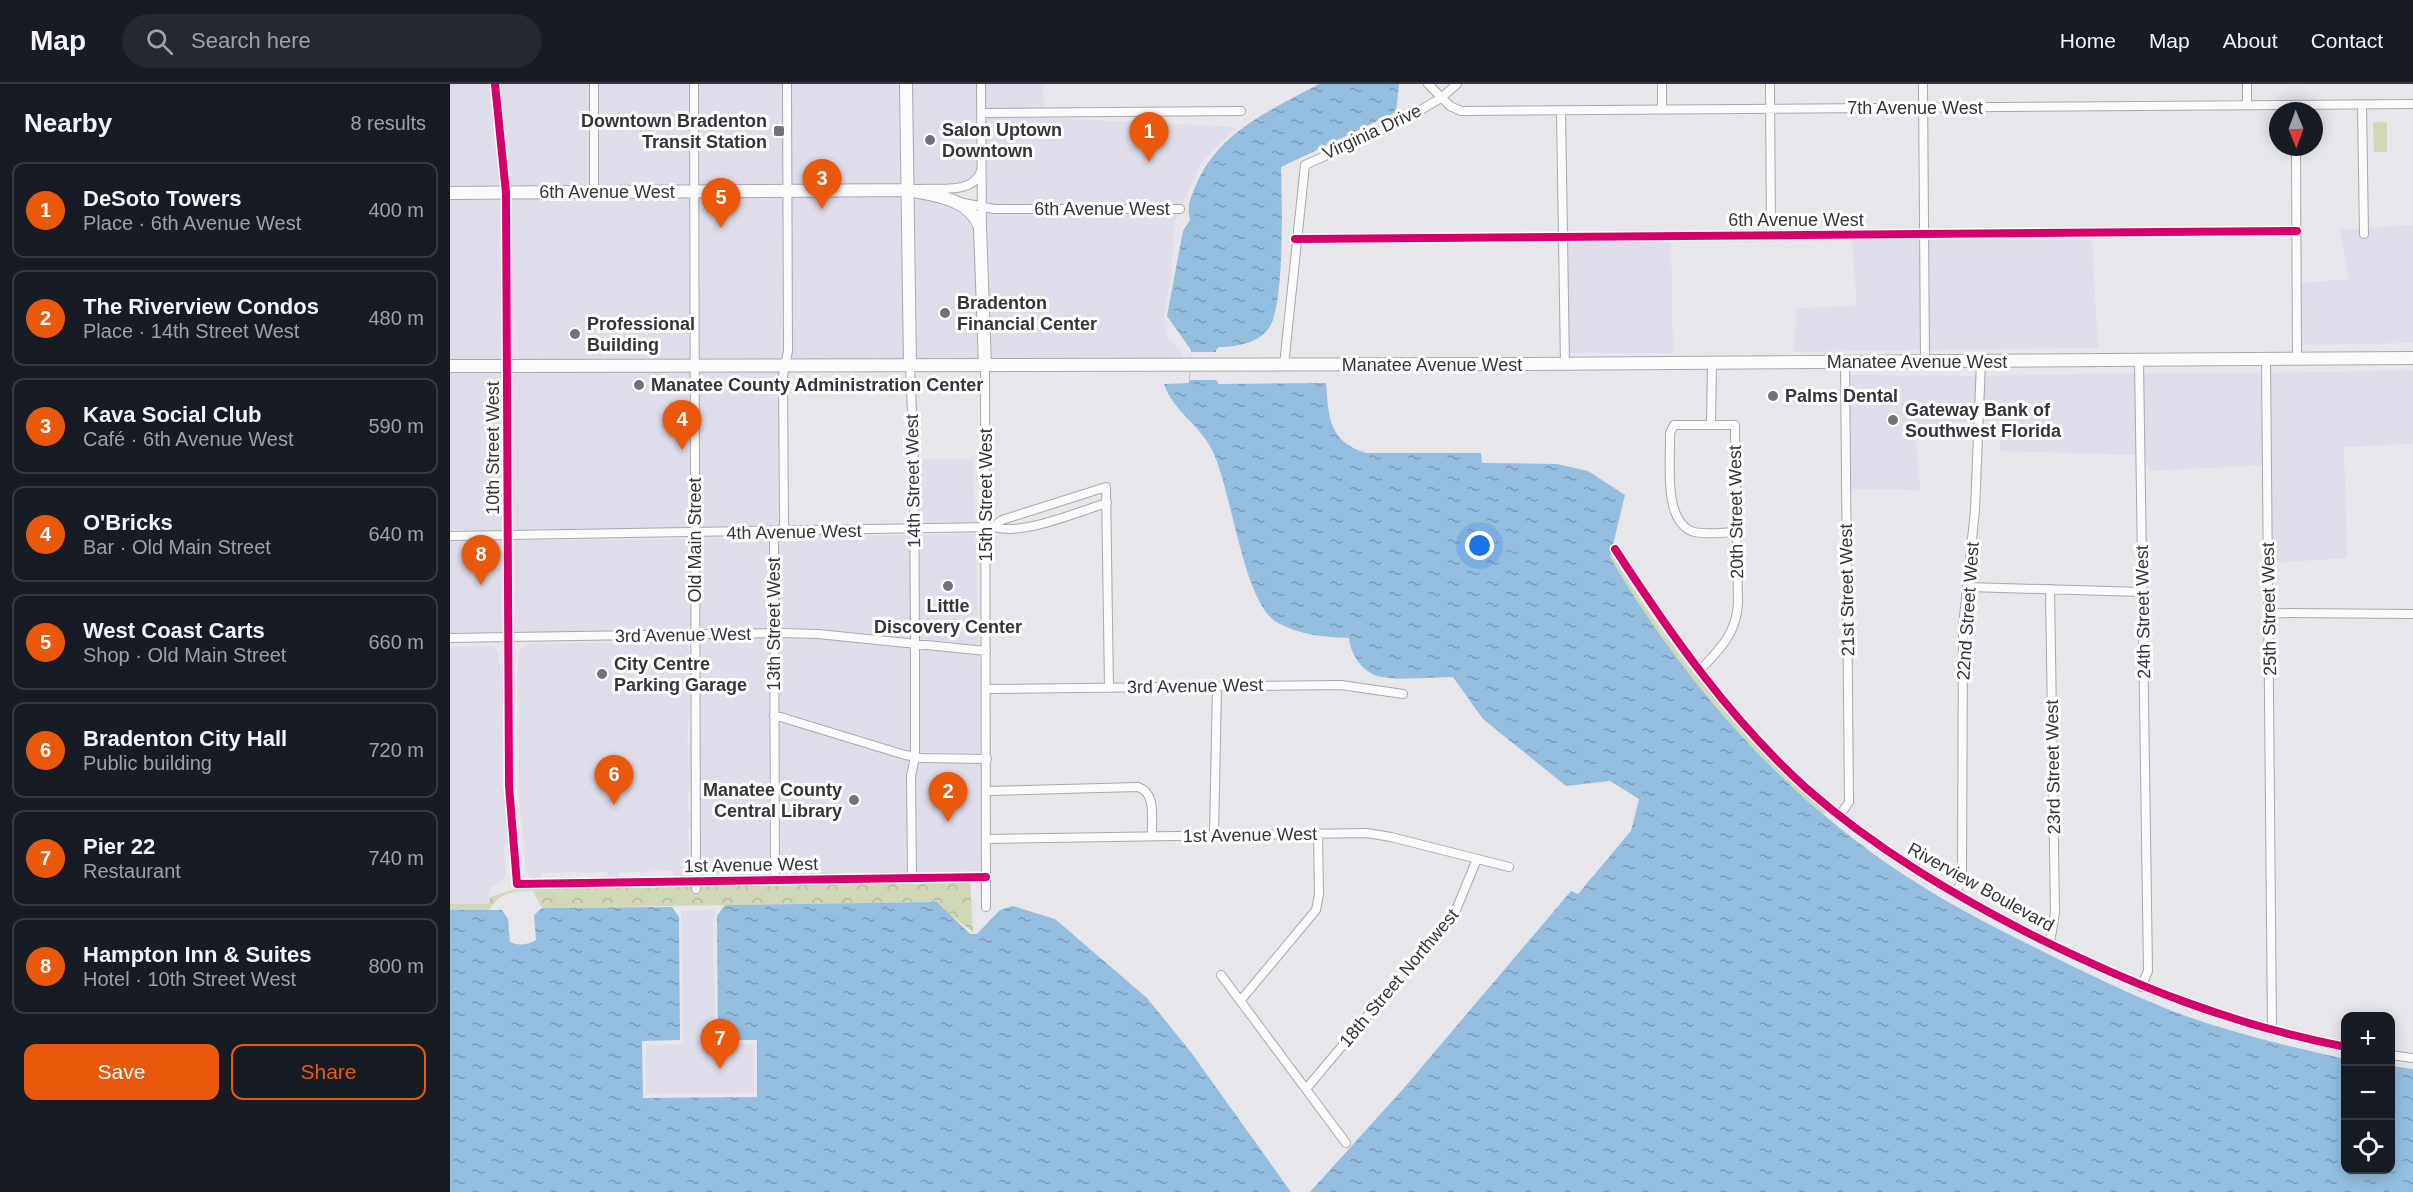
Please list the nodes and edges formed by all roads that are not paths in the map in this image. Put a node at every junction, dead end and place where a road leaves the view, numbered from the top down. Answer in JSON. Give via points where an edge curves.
{"nodes":[{"id":1,"x":495,"y":84,"type":"edge"},
{"id":2,"x":594,"y":84,"type":"edge"},
{"id":3,"x":694,"y":84,"type":"edge"},
{"id":4,"x":786,"y":84,"type":"edge"},
{"id":5,"x":906,"y":84,"type":"edge"},
{"id":6,"x":981,"y":84,"type":"edge"},
{"id":7,"x":1428,"y":84,"type":"edge"},
{"id":8,"x":1457,"y":84,"type":"edge"},
{"id":9,"x":1662,"y":84,"type":"edge"},
{"id":10,"x":1770,"y":84,"type":"edge"},
{"id":11,"x":1923,"y":84,"type":"edge"},
{"id":12,"x":2247,"y":84,"type":"edge"},
{"id":13,"x":1441,"y":98,"type":"junction"},
{"id":14,"x":2413,"y":104,"type":"edge"},
{"id":15,"x":2247,"y":105,"type":"junction"},
{"id":16,"x":2362,"y":105,"type":"junction"},
{"id":17,"x":2269,"y":106,"type":"edge"},
{"id":18,"x":2323,"y":107,"type":"edge"},
{"id":19,"x":1923,"y":108,"type":"junction"},
{"id":20,"x":1769,"y":109,"type":"junction"},
{"id":21,"x":1662,"y":110,"type":"junction"},
{"id":22,"x":1241,"y":111,"type":"dead end"},
{"id":23,"x":1561,"y":111,"type":"junction"},
{"id":24,"x":982,"y":113,"type":"junction"},
{"id":25,"x":2296,"y":156,"type":"edge"},
{"id":26,"x":982,"y":165,"type":"junction"},
{"id":27,"x":787,"y":190,"type":"junction"},
{"id":28,"x":908,"y":190,"type":"junction"},
{"id":29,"x":694,"y":191,"type":"junction"},
{"id":30,"x":506,"y":192,"type":"junction"},
{"id":31,"x":594,"y":192,"type":"junction"},
{"id":32,"x":450,"y":193,"type":"edge"},
{"id":33,"x":953,"y":201,"type":"junction"},
{"id":34,"x":982,"y":206,"type":"junction"},
{"id":35,"x":1180,"y":209,"type":"dead end"},
{"id":36,"x":2297,"y":231,"type":"junction"},
{"id":37,"x":1924,"y":234,"type":"junction"},
{"id":38,"x":2364,"y":234,"type":"dead end"},
{"id":39,"x":1772,"y":235,"type":"junction"},
{"id":40,"x":1563,"y":238,"type":"junction"},
{"id":41,"x":1295,"y":239,"type":"junction"},
{"id":42,"x":982,"y":245,"type":"junction"},
{"id":43,"x":2413,"y":358,"type":"edge"},
{"id":44,"x":2297,"y":359,"type":"junction"},
{"id":45,"x":2139,"y":360,"type":"junction"},
{"id":46,"x":2266,"y":360,"type":"junction"},
{"id":47,"x":1925,"y":362,"type":"junction"},
{"id":48,"x":1981,"y":362,"type":"junction"},
{"id":49,"x":1712,"y":363,"type":"junction"},
{"id":50,"x":1845,"y":363,"type":"junction"},
{"id":51,"x":1565,"y":364,"type":"junction"},
{"id":52,"x":985,"y":365,"type":"junction"},
{"id":53,"x":1284,"y":365,"type":"junction"},
{"id":54,"x":450,"y":366,"type":"edge"},
{"id":55,"x":695,"y":366,"type":"junction"},
{"id":56,"x":910,"y":366,"type":"junction"},
{"id":57,"x":508,"y":367,"type":"junction"},
{"id":58,"x":785,"y":367,"type":"junction"},
{"id":59,"x":1711,"y":424,"type":"junction"},
{"id":60,"x":1106,"y":495,"type":"junction"},
{"id":61,"x":990,"y":528,"type":"junction"},
{"id":62,"x":915,"y":530,"type":"junction"},
{"id":63,"x":780,"y":531,"type":"junction"},
{"id":64,"x":1737,"y":532,"type":"junction"},
{"id":65,"x":696,"y":534,"type":"junction"},
{"id":66,"x":508,"y":535,"type":"junction"},
{"id":67,"x":450,"y":536,"type":"edge"},
{"id":68,"x":1614,"y":549,"type":"dead end"},
{"id":69,"x":1968,"y":587,"type":"junction"},
{"id":70,"x":2050,"y":589,"type":"junction"},
{"id":71,"x":2142,"y":592,"type":"junction"},
{"id":72,"x":2269,"y":613,"type":"junction"},
{"id":73,"x":2413,"y":614,"type":"edge"},
{"id":74,"x":773,"y":633,"type":"junction"},
{"id":75,"x":694,"y":635,"type":"junction"},
{"id":76,"x":450,"y":638,"type":"edge"},
{"id":77,"x":509,"y":639,"type":"junction"},
{"id":78,"x":915,"y":644,"type":"junction"},
{"id":79,"x":986,"y":651,"type":"junction"},
{"id":80,"x":1700,"y":670,"type":"junction"},
{"id":81,"x":1217,"y":686,"type":"junction"},
{"id":82,"x":1109,"y":688,"type":"junction"},
{"id":83,"x":986,"y":689,"type":"junction"},
{"id":84,"x":1403,"y":694,"type":"dead end"},
{"id":85,"x":774,"y":715,"type":"junction"},
{"id":86,"x":915,"y":757,"type":"junction"},
{"id":87,"x":987,"y":759,"type":"junction"},
{"id":88,"x":987,"y":791,"type":"junction"},
{"id":89,"x":1840,"y":815,"type":"junction"},
{"id":90,"x":1318,"y":833,"type":"junction"},
{"id":91,"x":1214,"y":836,"type":"junction"},
{"id":92,"x":1152,"y":837,"type":"junction"},
{"id":93,"x":987,"y":839,"type":"junction"},
{"id":94,"x":1477,"y":859,"type":"junction"},
{"id":95,"x":1509,"y":867,"type":"dead end"},
{"id":96,"x":986,"y":877,"type":"junction"},
{"id":97,"x":912,"y":878,"type":"junction"},
{"id":98,"x":775,"y":880,"type":"junction"},
{"id":99,"x":517,"y":884,"type":"joint"},
{"id":100,"x":696,"y":885,"type":"junction"},
{"id":101,"x":1955,"y":894,"type":"junction"},
{"id":102,"x":986,"y":907,"type":"dead end"},
{"id":103,"x":2050,"y":943,"type":"junction"},
{"id":104,"x":1221,"y":975,"type":"dead end"},
{"id":105,"x":2141,"y":987,"type":"junction"},
{"id":106,"x":1241,"y":1000,"type":"junction"},
{"id":107,"x":2271,"y":1031,"type":"junction"},
{"id":108,"x":2341,"y":1046,"type":"edge"},
{"id":109,"x":2395,"y":1056,"type":"edge"},
{"id":110,"x":2413,"y":1058,"type":"edge"},
{"id":111,"x":1306,"y":1089,"type":"junction"},
{"id":112,"x":1346,"y":1143,"type":"dead end"}],
"edges":[{"from":1,"to":30,"type":"street","name":"10th Street West"},
{"from":2,"to":31,"type":"street"},
{"from":3,"to":29,"type":"street","name":"Old Main Street"},
{"from":4,"to":27,"type":"street","name":"13th Street West"},
{"from":5,"to":28,"type":"main road","name":"14th Street West"},
{"from":6,"to":24,"type":"street","name":"15th Street West"},
{"from":7,"to":13,"type":"street","name":"7th Avenue West"},
{"from":8,"to":13,"type":"street","name":"Virginia Drive"},
{"from":9,"to":21,"type":"street"},
{"from":10,"to":20,"type":"street"},
{"from":11,"to":19,"type":"street"},
{"from":12,"to":15,"type":"street"},
{"from":13,"to":23,"type":"street","name":"7th Avenue West","via":[[1461,111]]},
{"from":13,"to":41,"type":"street","name":"Virginia Drive","via":[[1400,122],[1305,165]]},
{"from":14,"to":16,"type":"street","name":"7th Avenue West"},
{"from":15,"to":17,"type":"street","name":"7th Avenue West"},
{"from":15,"to":19,"type":"street","name":"7th Avenue West"},
{"from":16,"to":18,"type":"street","name":"7th Avenue West"},
{"from":16,"to":38,"type":"street"},
{"from":19,"to":20,"type":"street","name":"7th Avenue West"},
{"from":19,"to":37,"type":"street"},
{"from":20,"to":21,"type":"street","name":"7th Avenue West"},
{"from":20,"to":39,"type":"street"},
{"from":21,"to":23,"type":"street","name":"7th Avenue West"},
{"from":22,"to":24,"type":"street"},
{"from":23,"to":40,"type":"street"},
{"from":24,"to":26,"type":"street","name":"15th Street West"},
{"from":25,"to":36,"type":"street"},
{"from":26,"to":28,"type":"street","name":"6th Avenue West","via":[[977,180],[969,186]]},
{"from":26,"to":34,"type":"street","name":"15th Street West"},
{"from":27,"to":28,"type":"main road","name":"6th Avenue West"},
{"from":27,"to":29,"type":"main road","name":"6th Avenue West"},
{"from":27,"to":58,"type":"street","name":"13th Street West"},
{"from":28,"to":33,"type":"main road","name":"6th Avenue West"},
{"from":28,"to":56,"type":"main road","name":"14th Street West"},
{"from":29,"to":31,"type":"main road","name":"6th Avenue West"},
{"from":29,"to":55,"type":"street","name":"Old Main Street"},
{"from":30,"to":31,"type":"main road","name":"6th Avenue West"},
{"from":30,"to":32,"type":"main road","name":"6th Avenue West"},
{"from":30,"to":57,"type":"street","name":"10th Street West"},
{"from":33,"to":34,"type":"street","name":"6th Avenue West"},
{"from":33,"to":42,"type":"main road","name":"6th Avenue West","via":[[976,218]]},
{"from":34,"to":35,"type":"street","name":"6th Avenue West","via":[[1039,210]]},
{"from":34,"to":42,"type":"street","name":"15th Street West"},
{"from":36,"to":37,"type":"street","name":"6th Avenue West"},
{"from":36,"to":44,"type":"street"},
{"from":37,"to":39,"type":"street","name":"6th Avenue West"},
{"from":37,"to":47,"type":"street"},
{"from":39,"to":40,"type":"street","name":"6th Avenue West"},
{"from":40,"to":41,"type":"street","name":"6th Avenue West"},
{"from":40,"to":51,"type":"street"},
{"from":41,"to":53,"type":"street","name":"Virginia Drive"},
{"from":42,"to":52,"type":"main road","name":"15th Street West"},
{"from":43,"to":44,"type":"main road","name":"Manatee Avenue West"},
{"from":44,"to":46,"type":"main road","name":"Manatee Avenue West"},
{"from":45,"to":46,"type":"main road","name":"Manatee Avenue West"},
{"from":45,"to":48,"type":"main road","name":"Manatee Avenue West"},
{"from":45,"to":71,"type":"street","name":"24th Street West"},
{"from":46,"to":72,"type":"street","name":"25th Street West"},
{"from":47,"to":48,"type":"main road","name":"Manatee Avenue West"},
{"from":47,"to":50,"type":"main road","name":"Manatee Avenue West"},
{"from":48,"to":69,"type":"street","name":"22nd Street West"},
{"from":49,"to":50,"type":"main road","name":"Manatee Avenue West"},
{"from":49,"to":51,"type":"main road","name":"Manatee Avenue West"},
{"from":49,"to":59,"type":"street","name":"20th Street West"},
{"from":50,"to":89,"type":"street","name":"21st Street West","via":[[1849,802]]},
{"from":51,"to":53,"type":"main road","name":"Manatee Avenue West"},
{"from":52,"to":53,"type":"main road","name":"Manatee Avenue West"},
{"from":52,"to":56,"type":"main road","name":"Manatee Avenue West"},
{"from":52,"to":61,"type":"street","name":"15th Street West"},
{"from":54,"to":57,"type":"main road","name":"Manatee Avenue West"},
{"from":55,"to":57,"type":"main road","name":"Manatee Avenue West"},
{"from":55,"to":58,"type":"main road","name":"Manatee Avenue West"},
{"from":55,"to":65,"type":"street","name":"Old Main Street"},
{"from":56,"to":58,"type":"main road","name":"Manatee Avenue West"},
{"from":56,"to":62,"type":"street","name":"14th Street West"},
{"from":57,"to":66,"type":"street","name":"10th Street West"},
{"from":58,"to":63,"type":"street","name":"13th Street West","via":[[784,526]]},
{"from":59,"to":64,"type":"street","name":"20th Street West","via":[[1735,425]]},
{"from":59,"to":64,"type":"street","via":[[1679,424],[1671,428],[1673,511],[1680,523],[1695,532]]},
{"from":60,"to":61,"type":"street","name":"4th Avenue West","via":[[1002,520]]},
{"from":60,"to":61,"type":"street","name":"4th Avenue West","via":[[1026,528]]},
{"from":60,"to":82,"type":"street"},
{"from":61,"to":62,"type":"street","name":"4th Avenue West"},
{"from":61,"to":79,"type":"street","name":"15th Street West"},
{"from":62,"to":63,"type":"street","name":"4th Avenue West"},
{"from":62,"to":78,"type":"street","name":"14th Street West"},
{"from":63,"to":65,"type":"street","name":"4th Avenue West"},
{"from":63,"to":74,"type":"street","name":"13th Street West","via":[[774,541]]},
{"from":64,"to":80,"type":"street","name":"20th Street West","via":[[1735,623],[1727,642]]},
{"from":65,"to":66,"type":"street","name":"4th Avenue West"},
{"from":65,"to":75,"type":"street","name":"Old Main Street"},
{"from":66,"to":67,"type":"street","name":"4th Avenue West"},
{"from":66,"to":77,"type":"street","name":"10th Street West"},
{"from":68,"to":80,"type":"street","name":"Riverview Boulevard"},
{"from":69,"to":70,"type":"street"},
{"from":69,"to":101,"type":"street","name":"22nd Street West","via":[[1962,669],[1963,870]]},
{"from":70,"to":71,"type":"street"},
{"from":70,"to":103,"type":"street","name":"23rd Street West","via":[[2055,912]]},
{"from":71,"to":105,"type":"street","name":"24th Street West","via":[[2148,972]]},
{"from":72,"to":73,"type":"street"},
{"from":72,"to":107,"type":"street","name":"25th Street West"},
{"from":74,"to":75,"type":"street","name":"3rd Avenue West"},
{"from":74,"to":78,"type":"street","name":"3rd Avenue West"},
{"from":74,"to":85,"type":"street","name":"13th Street West"},
{"from":75,"to":77,"type":"street","name":"3rd Avenue West"},
{"from":75,"to":100,"type":"street","name":"Old Main Street"},
{"from":76,"to":77,"type":"street","name":"3rd Avenue West"},
{"from":77,"to":99,"type":"street","name":"10th Street West","via":[[509,786]]},
{"from":78,"to":79,"type":"street","name":"3rd Avenue West"},
{"from":78,"to":86,"type":"street","name":"14th Street West"},
{"from":79,"to":83,"type":"street","name":"15th Street West"},
{"from":80,"to":89,"type":"street","name":"Riverview Boulevard","via":[[1749,729],[1806,788]]},
{"from":81,"to":82,"type":"street","name":"3rd Avenue West"},
{"from":81,"to":84,"type":"street","name":"3rd Avenue West","via":[[1341,685]]},
{"from":81,"to":91,"type":"street"},
{"from":82,"to":83,"type":"street","name":"3rd Avenue West"},
{"from":83,"to":87,"type":"street","name":"15th Street West"},
{"from":85,"to":86,"type":"street"},
{"from":85,"to":98,"type":"street","name":"13th Street West"},
{"from":86,"to":87,"type":"street"},
{"from":86,"to":97,"type":"street","name":"14th Street West","via":[[911,776]]},
{"from":87,"to":88,"type":"street","name":"15th Street West"},
{"from":88,"to":92,"type":"street","via":[[1138,786],[1151,797]]},
{"from":88,"to":93,"type":"street","name":"15th Street West"},
{"from":89,"to":101,"type":"street","name":"Riverview Boulevard","via":[[1910,867]]},
{"from":90,"to":91,"type":"street","name":"1st Avenue West"},
{"from":90,"to":94,"type":"street","name":"1st Avenue West","via":[[1367,833]]},
{"from":90,"to":106,"type":"street","via":[[1320,894],[1316,910]]},
{"from":91,"to":92,"type":"street","name":"1st Avenue West"},
{"from":92,"to":93,"type":"street","name":"1st Avenue West"},
{"from":93,"to":96,"type":"street","name":"15th Street West"},
{"from":94,"to":95,"type":"street","name":"1st Avenue West"},
{"from":94,"to":111,"type":"street","name":"18th Street Northwest","via":[[1456,910]]},
{"from":96,"to":97,"type":"street","name":"1st Avenue West"},
{"from":96,"to":102,"type":"street","name":"15th Street West"},
{"from":97,"to":98,"type":"street","name":"1st Avenue West"},
{"from":98,"to":100,"type":"street","name":"1st Avenue West"},
{"from":99,"to":100,"type":"street","name":"1st Avenue West"},
{"from":101,"to":103,"type":"street","name":"Riverview Boulevard"},
{"from":103,"to":105,"type":"street","name":"Riverview Boulevard"},
{"from":104,"to":106,"type":"street"},
{"from":105,"to":107,"type":"street","name":"Riverview Boulevard"},
{"from":106,"to":111,"type":"street"},
{"from":107,"to":108,"type":"street","name":"Riverview Boulevard"},
{"from":109,"to":110,"type":"street"},
{"from":111,"to":112,"type":"street"}]}
